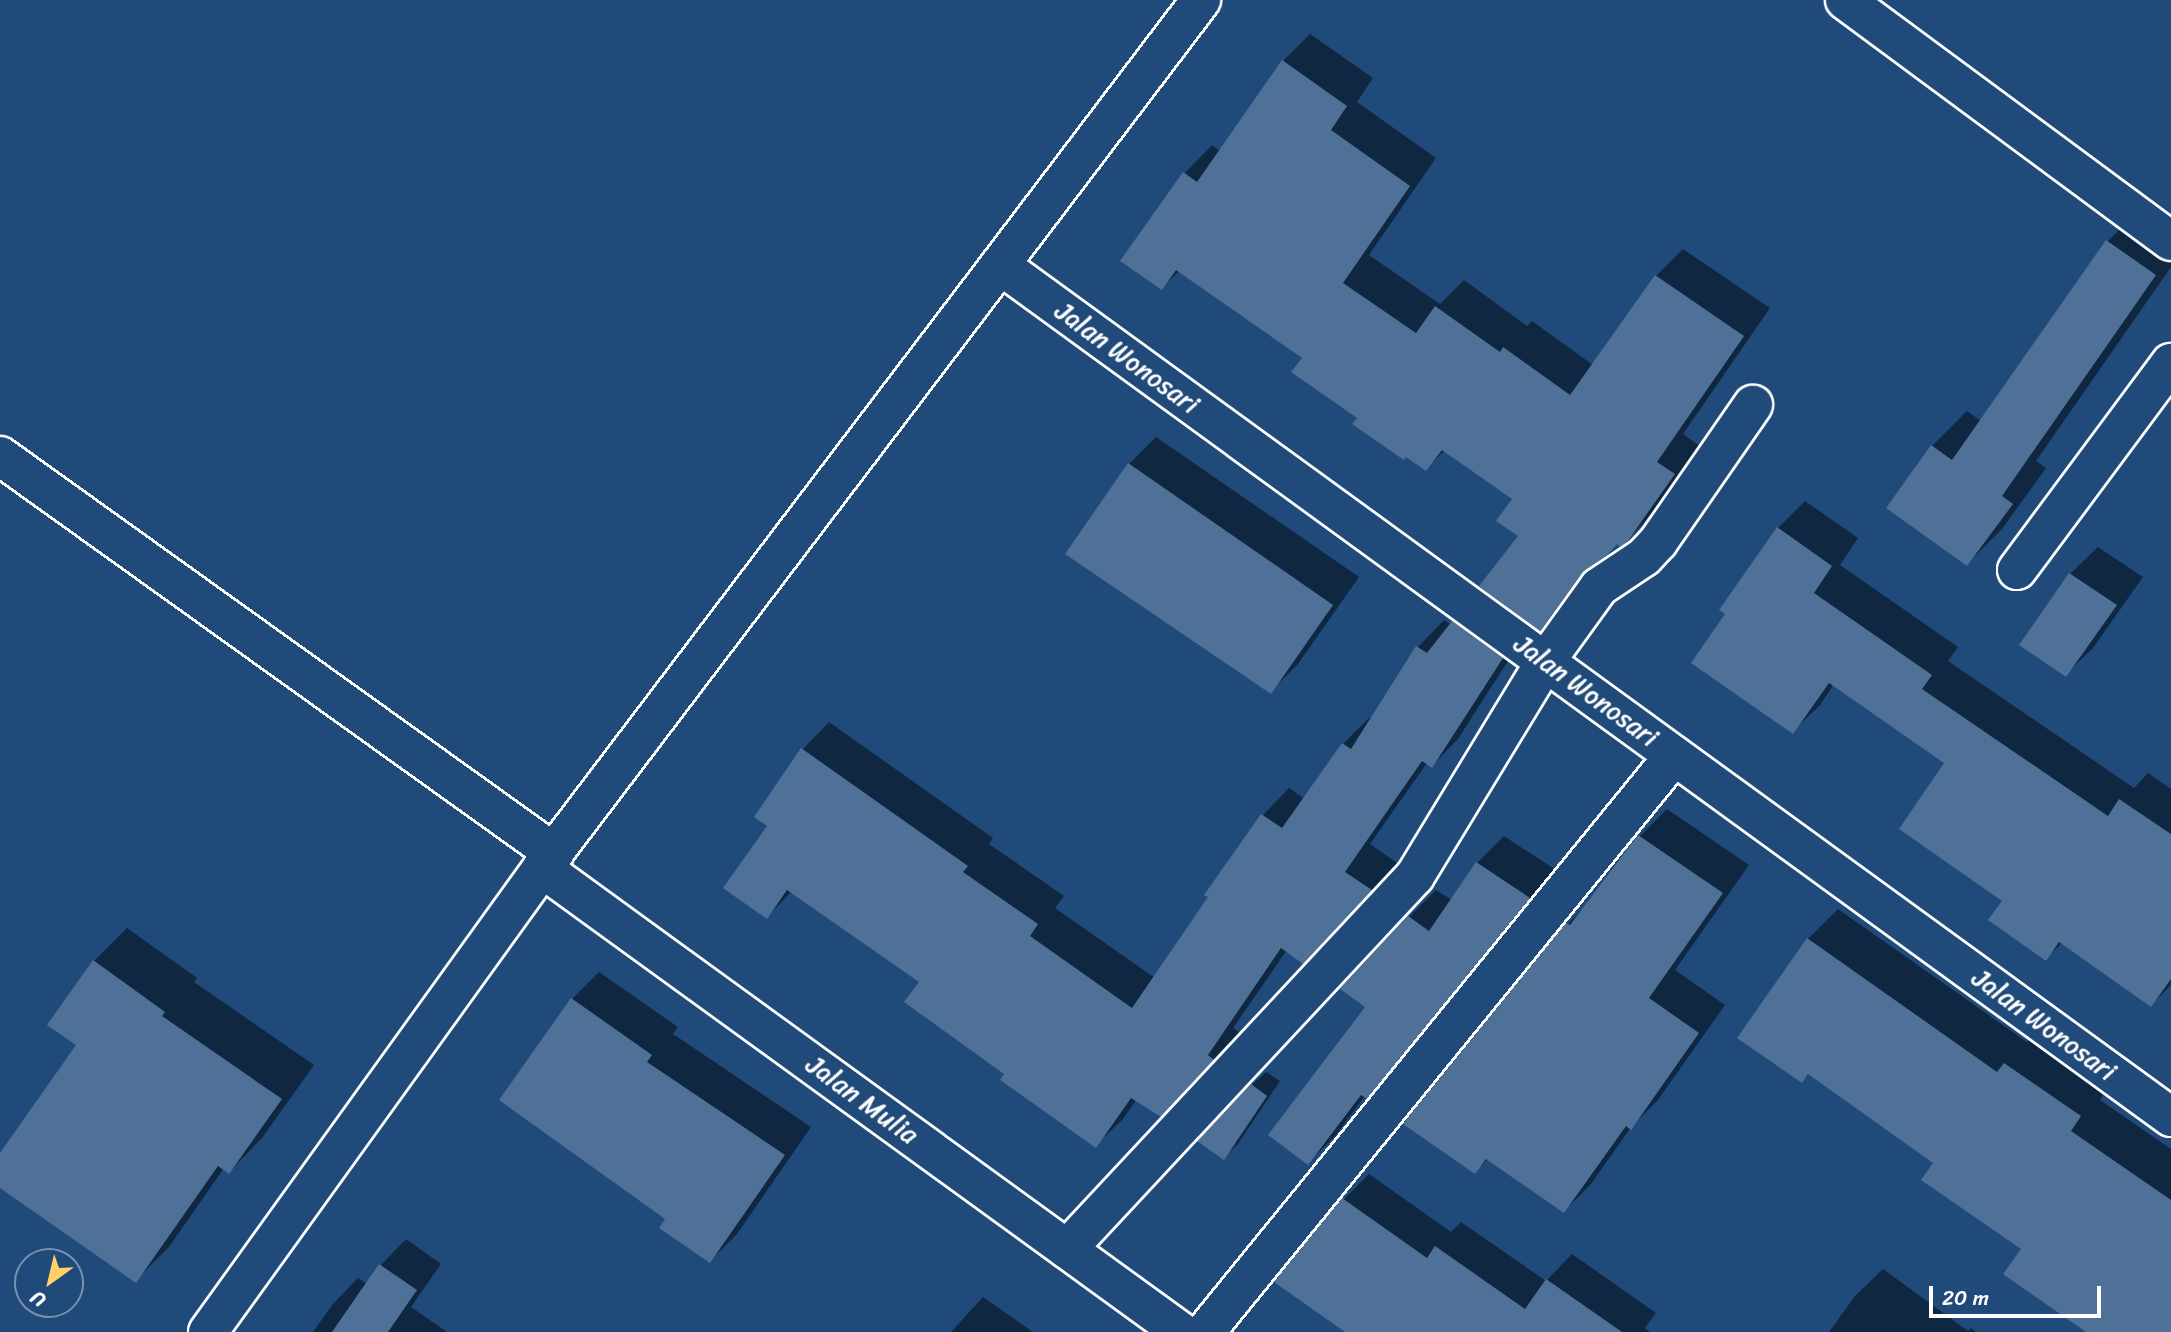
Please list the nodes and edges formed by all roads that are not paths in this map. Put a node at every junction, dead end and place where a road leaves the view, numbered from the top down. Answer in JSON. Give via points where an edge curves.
{"nodes":[{"id":1,"x":1201,"y":0,"type":"edge"},
{"id":2,"x":1845,"y":0,"type":"edge"},
{"id":3,"x":2171,"y":241,"type":"edge"},
{"id":4,"x":1000,"y":265,"type":"junction"},
{"id":5,"x":2171,"y":363,"type":"edge"},
{"id":6,"x":1753,"y":405,"type":"dead end"},
{"id":7,"x":0,"y":456,"type":"edge"},
{"id":8,"x":2017,"y":570,"type":"dead end"},
{"id":9,"x":1545,"y":662,"type":"junction"},
{"id":10,"x":1674,"y":756,"type":"junction"},
{"id":11,"x":548,"y":861,"type":"junction"},
{"id":12,"x":2171,"y":1117,"type":"edge"},
{"id":13,"x":1067,"y":1249,"type":"junction"},
{"id":14,"x":208,"y":1332,"type":"edge"},
{"id":15,"x":1181,"y":1332,"type":"edge"},
{"id":16,"x":1205,"y":1332,"type":"edge"}],
"edges":[{"from":1,"to":4,"type":"street"},
{"from":2,"to":3,"type":"street"},
{"from":4,"to":9,"type":"street","name":"Jalan Wonosari"},
{"from":4,"to":11,"type":"street"},
{"from":5,"to":8,"type":"street"},
{"from":6,"to":9,"type":"street","via":[[1658,541],[1644,557],[1599,587]]},
{"from":7,"to":11,"type":"street","name":"Jalan Mulia"},
{"from":9,"to":10,"type":"street","name":"Jalan Wonosari"},
{"from":9,"to":13,"type":"street","via":[[1415,876]]},
{"from":10,"to":12,"type":"street","name":"Jalan Wonosari"},
{"from":10,"to":16,"type":"street"},
{"from":11,"to":13,"type":"street","name":"Jalan Mulia"},
{"from":11,"to":14,"type":"street"},
{"from":13,"to":15,"type":"street","name":"Jalan Mulia"}]}
